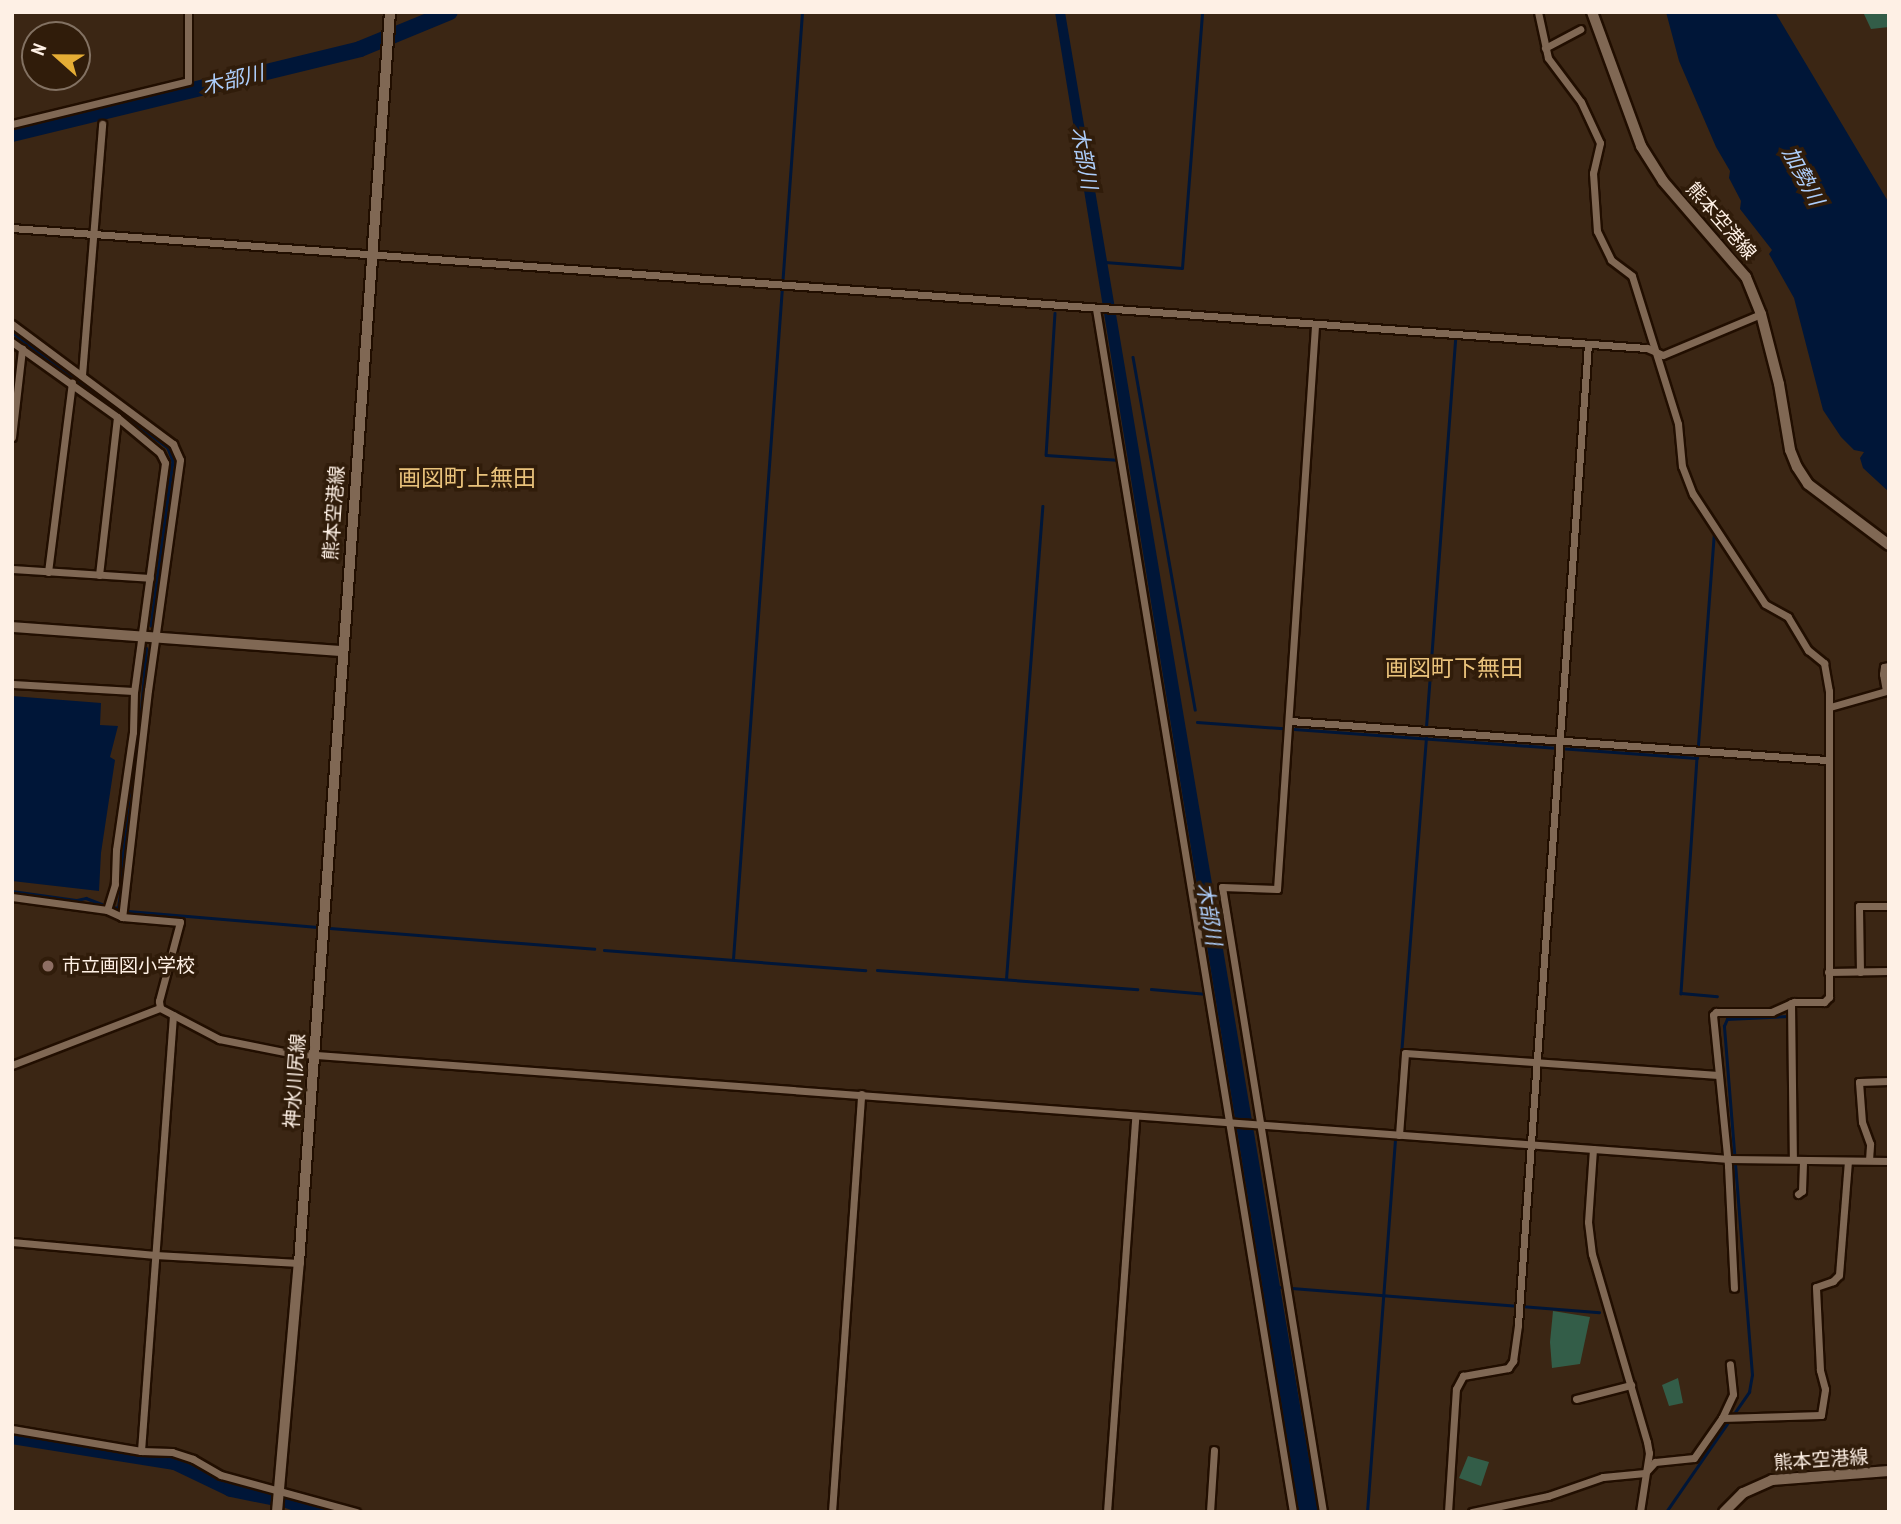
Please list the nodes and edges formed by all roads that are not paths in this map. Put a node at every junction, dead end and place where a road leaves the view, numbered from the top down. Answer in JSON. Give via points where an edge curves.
{"nodes":[{"id":1,"x":188,"y":12,"type":"edge"},
{"id":2,"x":390,"y":12,"type":"edge"},
{"id":3,"x":1538,"y":12,"type":"edge"},
{"id":4,"x":1592,"y":12,"type":"edge"},
{"id":5,"x":1580,"y":29,"type":"dead end"},
{"id":6,"x":1545,"y":48,"type":"junction"},
{"id":7,"x":12,"y":124,"type":"edge"},
{"id":8,"x":102,"y":124,"type":"dead end"},
{"id":9,"x":12,"y":228,"type":"edge"},
{"id":10,"x":95,"y":234,"type":"junction"},
{"id":11,"x":371,"y":256,"type":"junction"},
{"id":12,"x":1099,"y":309,"type":"junction"},
{"id":13,"x":1761,"y":314,"type":"junction"},
{"id":14,"x":12,"y":324,"type":"edge"},
{"id":15,"x":1315,"y":326,"type":"junction"},
{"id":16,"x":12,"y":342,"type":"edge"},
{"id":17,"x":1588,"y":344,"type":"junction"},
{"id":18,"x":22,"y":349,"type":"junction"},
{"id":19,"x":1657,"y":353,"type":"junction"},
{"id":20,"x":82,"y":374,"type":"junction"},
{"id":21,"x":72,"y":383,"type":"junction"},
{"id":22,"x":16,"y":384,"type":"edge"},
{"id":23,"x":117,"y":417,"type":"junction"},
{"id":24,"x":12,"y":435,"type":"edge"},
{"id":25,"x":1889,"y":545,"type":"edge"},
{"id":26,"x":12,"y":569,"type":"edge"},
{"id":27,"x":48,"y":572,"type":"junction"},
{"id":28,"x":99,"y":575,"type":"junction"},
{"id":29,"x":150,"y":578,"type":"junction"},
{"id":30,"x":12,"y":627,"type":"edge"},
{"id":31,"x":142,"y":635,"type":"junction"},
{"id":32,"x":156,"y":636,"type":"junction"},
{"id":33,"x":342,"y":652,"type":"junction"},
{"id":34,"x":1889,"y":666,"type":"edge"},
{"id":35,"x":12,"y":684,"type":"edge"},
{"id":36,"x":134,"y":691,"type":"junction"},
{"id":37,"x":1886,"y":691,"type":"junction"},
{"id":38,"x":1889,"y":700,"type":"edge"},
{"id":39,"x":1830,"y":707,"type":"junction"},
{"id":40,"x":1290,"y":721,"type":"junction"},
{"id":41,"x":1562,"y":742,"type":"junction"},
{"id":42,"x":1826,"y":760,"type":"junction"},
{"id":43,"x":12,"y":897,"type":"edge"},
{"id":44,"x":1889,"y":906,"type":"edge"},
{"id":45,"x":107,"y":910,"type":"junction"},
{"id":46,"x":122,"y":916,"type":"junction"},
{"id":47,"x":1889,"y":971,"type":"edge"},
{"id":48,"x":1828,"y":972,"type":"junction"},
{"id":49,"x":1860,"y":972,"type":"junction"},
{"id":50,"x":1791,"y":1003,"type":"junction"},
{"id":51,"x":160,"y":1008,"type":"junction"},
{"id":52,"x":173,"y":1015,"type":"junction"},
{"id":53,"x":314,"y":1055,"type":"junction"},
{"id":54,"x":1539,"y":1062,"type":"junction"},
{"id":55,"x":12,"y":1065,"type":"edge"},
{"id":56,"x":1718,"y":1075,"type":"junction"},
{"id":57,"x":1889,"y":1081,"type":"edge"},
{"id":58,"x":861,"y":1094,"type":"junction"},
{"id":59,"x":1135,"y":1117,"type":"junction"},
{"id":60,"x":1231,"y":1123,"type":"junction"},
{"id":61,"x":1259,"y":1125,"type":"junction"},
{"id":62,"x":1399,"y":1135,"type":"junction"},
{"id":63,"x":1533,"y":1144,"type":"junction"},
{"id":64,"x":1593,"y":1149,"type":"junction"},
{"id":65,"x":1793,"y":1158,"type":"junction"},
{"id":66,"x":1728,"y":1159,"type":"junction"},
{"id":67,"x":1869,"y":1160,"type":"junction"},
{"id":68,"x":1803,"y":1161,"type":"junction"},
{"id":69,"x":1848,"y":1161,"type":"junction"},
{"id":70,"x":1889,"y":1161,"type":"edge"},
{"id":71,"x":1798,"y":1194,"type":"dead end"},
{"id":72,"x":12,"y":1242,"type":"edge"},
{"id":73,"x":155,"y":1255,"type":"junction"},
{"id":74,"x":299,"y":1263,"type":"junction"},
{"id":75,"x":1734,"y":1288,"type":"dead end"},
{"id":76,"x":1730,"y":1364,"type":"dead end"},
{"id":77,"x":1631,"y":1385,"type":"junction"},
{"id":78,"x":1576,"y":1399,"type":"dead end"},
{"id":79,"x":1729,"y":1417,"type":"junction"},
{"id":80,"x":12,"y":1429,"type":"edge"},
{"id":81,"x":1214,"y":1450,"type":"dead end"},
{"id":82,"x":141,"y":1451,"type":"junction"},
{"id":83,"x":1889,"y":1471,"type":"edge"},
{"id":84,"x":1645,"y":1473,"type":"junction"},
{"id":85,"x":280,"y":1491,"type":"junction"},
{"id":86,"x":278,"y":1508,"type":"edge"},
{"id":87,"x":356,"y":1512,"type":"edge"},
{"id":88,"x":832,"y":1512,"type":"edge"},
{"id":89,"x":1107,"y":1512,"type":"edge"},
{"id":90,"x":1210,"y":1512,"type":"edge"},
{"id":91,"x":1293,"y":1512,"type":"edge"},
{"id":92,"x":1323,"y":1512,"type":"edge"},
{"id":93,"x":1448,"y":1512,"type":"edge"},
{"id":94,"x":1472,"y":1512,"type":"edge"},
{"id":95,"x":1640,"y":1512,"type":"edge"},
{"id":96,"x":1724,"y":1512,"type":"edge"}],
"edges":[{"from":1,"to":7,"type":"street","via":[[188,81]]},
{"from":2,"to":11,"type":"main road","name":"熊本空港線"},
{"from":3,"to":6,"type":"street"},
{"from":4,"to":13,"type":"main road","name":"熊本空港線","via":[[1641,146],[1663,181],[1746,277]]},
{"from":5,"to":6,"type":"street"},
{"from":6,"to":19,"type":"street","via":[[1581,102],[1600,143],[1593,173],[1597,231],[1611,260],[1632,276]]},
{"from":8,"to":10,"type":"street"},
{"from":9,"to":10,"type":"street"},
{"from":10,"to":11,"type":"street"},
{"from":10,"to":20,"type":"street"},
{"from":11,"to":12,"type":"street"},
{"from":11,"to":33,"type":"main road","name":"熊本空港線"},
{"from":12,"to":15,"type":"street"},
{"from":12,"to":60,"type":"street"},
{"from":13,"to":19,"type":"street","via":[[1663,355]]},
{"from":13,"to":25,"type":"main road","name":"熊本空港線","via":[[1797,467],[1808,484]]},
{"from":14,"to":20,"type":"street"},
{"from":15,"to":17,"type":"street"},
{"from":15,"to":40,"type":"street"},
{"from":16,"to":18,"type":"street"},
{"from":17,"to":19,"type":"street","via":[[1647,348]]},
{"from":17,"to":41,"type":"street"},
{"from":18,"to":21,"type":"street"},
{"from":18,"to":22,"type":"street"},
{"from":19,"to":39,"type":"street","via":[[1678,424],[1682,466],[1693,494],[1765,604],[1788,617],[1808,650],[1824,663]]},
{"from":20,"to":32,"type":"street","via":[[173,444],[180,460]]},
{"from":21,"to":23,"type":"street"},
{"from":21,"to":27,"type":"street"},
{"from":22,"to":24,"type":"street"},
{"from":23,"to":28,"type":"street"},
{"from":23,"to":29,"type":"street","via":[[160,453],[164,463]]},
{"from":26,"to":27,"type":"street"},
{"from":27,"to":28,"type":"street"},
{"from":28,"to":29,"type":"street"},
{"from":29,"to":31,"type":"street"},
{"from":30,"to":31,"type":"main road"},
{"from":31,"to":32,"type":"main road"},
{"from":31,"to":36,"type":"street"},
{"from":32,"to":33,"type":"main road"},
{"from":32,"to":46,"type":"street"},
{"from":33,"to":53,"type":"main road","name":"神水川尻線"},
{"from":34,"to":37,"type":"street","via":[[1882,674]]},
{"from":35,"to":36,"type":"street"},
{"from":36,"to":45,"type":"street","via":[[115,884]]},
{"from":37,"to":38,"type":"street"},
{"from":37,"to":39,"type":"street"},
{"from":39,"to":42,"type":"street"},
{"from":40,"to":41,"type":"street"},
{"from":40,"to":61,"type":"street","via":[[1277,889],[1222,887]]},
{"from":41,"to":42,"type":"street"},
{"from":41,"to":54,"type":"street"},
{"from":42,"to":48,"type":"street"},
{"from":43,"to":45,"type":"street"},
{"from":44,"to":49,"type":"street","via":[[1859,906]]},
{"from":45,"to":46,"type":"street"},
{"from":46,"to":51,"type":"street","via":[[181,923]]},
{"from":47,"to":49,"type":"street"},
{"from":48,"to":49,"type":"street"},
{"from":48,"to":50,"type":"street","via":[[1827,1000]]},
{"from":50,"to":56,"type":"street","via":[[1772,1012],[1716,1012]]},
{"from":50,"to":65,"type":"street"},
{"from":51,"to":52,"type":"street"},
{"from":51,"to":55,"type":"street"},
{"from":52,"to":53,"type":"street","via":[[219,1039]]},
{"from":52,"to":73,"type":"street"},
{"from":53,"to":58,"type":"street"},
{"from":53,"to":74,"type":"main road","name":"神水川尻線"},
{"from":54,"to":56,"type":"street"},
{"from":54,"to":62,"type":"street","via":[[1405,1053]]},
{"from":54,"to":63,"type":"street"},
{"from":56,"to":66,"type":"street"},
{"from":57,"to":67,"type":"street","via":[[1860,1082]]},
{"from":58,"to":59,"type":"street"},
{"from":58,"to":88,"type":"street"},
{"from":59,"to":60,"type":"street"},
{"from":59,"to":89,"type":"street"},
{"from":60,"to":61,"type":"street"},
{"from":60,"to":91,"type":"street"},
{"from":61,"to":62,"type":"street"},
{"from":61,"to":92,"type":"street"},
{"from":62,"to":63,"type":"street"},
{"from":63,"to":64,"type":"street"},
{"from":63,"to":93,"type":"street","via":[[1513,1361],[1508,1368],[1463,1376],[1456,1389]]},
{"from":64,"to":66,"type":"street"},
{"from":64,"to":77,"type":"street","via":[[1588,1222],[1592,1254]]},
{"from":65,"to":66,"type":"street"},
{"from":65,"to":68,"type":"street"},
{"from":66,"to":75,"type":"street"},
{"from":67,"to":69,"type":"street"},
{"from":67,"to":70,"type":"street"},
{"from":68,"to":69,"type":"street"},
{"from":68,"to":71,"type":"street","via":[[1802,1191]]},
{"from":69,"to":79,"type":"street","via":[[1839,1275],[1816,1287],[1824,1412]]},
{"from":72,"to":73,"type":"street"},
{"from":73,"to":74,"type":"street"},
{"from":73,"to":82,"type":"street"},
{"from":74,"to":85,"type":"main road","name":"神水川尻線"},
{"from":76,"to":79,"type":"street","via":[[1733,1394]]},
{"from":77,"to":78,"type":"street"},
{"from":77,"to":84,"type":"street","via":[[1647,1442]]},
{"from":79,"to":84,"type":"street","via":[[1694,1458],[1656,1462]]},
{"from":80,"to":82,"type":"street"},
{"from":81,"to":90,"type":"street"},
{"from":82,"to":85,"type":"street","via":[[172,1452],[221,1475]]},
{"from":83,"to":96,"type":"main road","name":"熊本空港線","via":[[1772,1480],[1743,1493]]},
{"from":84,"to":94,"type":"street","via":[[1602,1477],[1548,1496]]},
{"from":84,"to":95,"type":"street"},
{"from":85,"to":86,"type":"main road","name":"神水川尻線"},
{"from":85,"to":87,"type":"street"}]}
